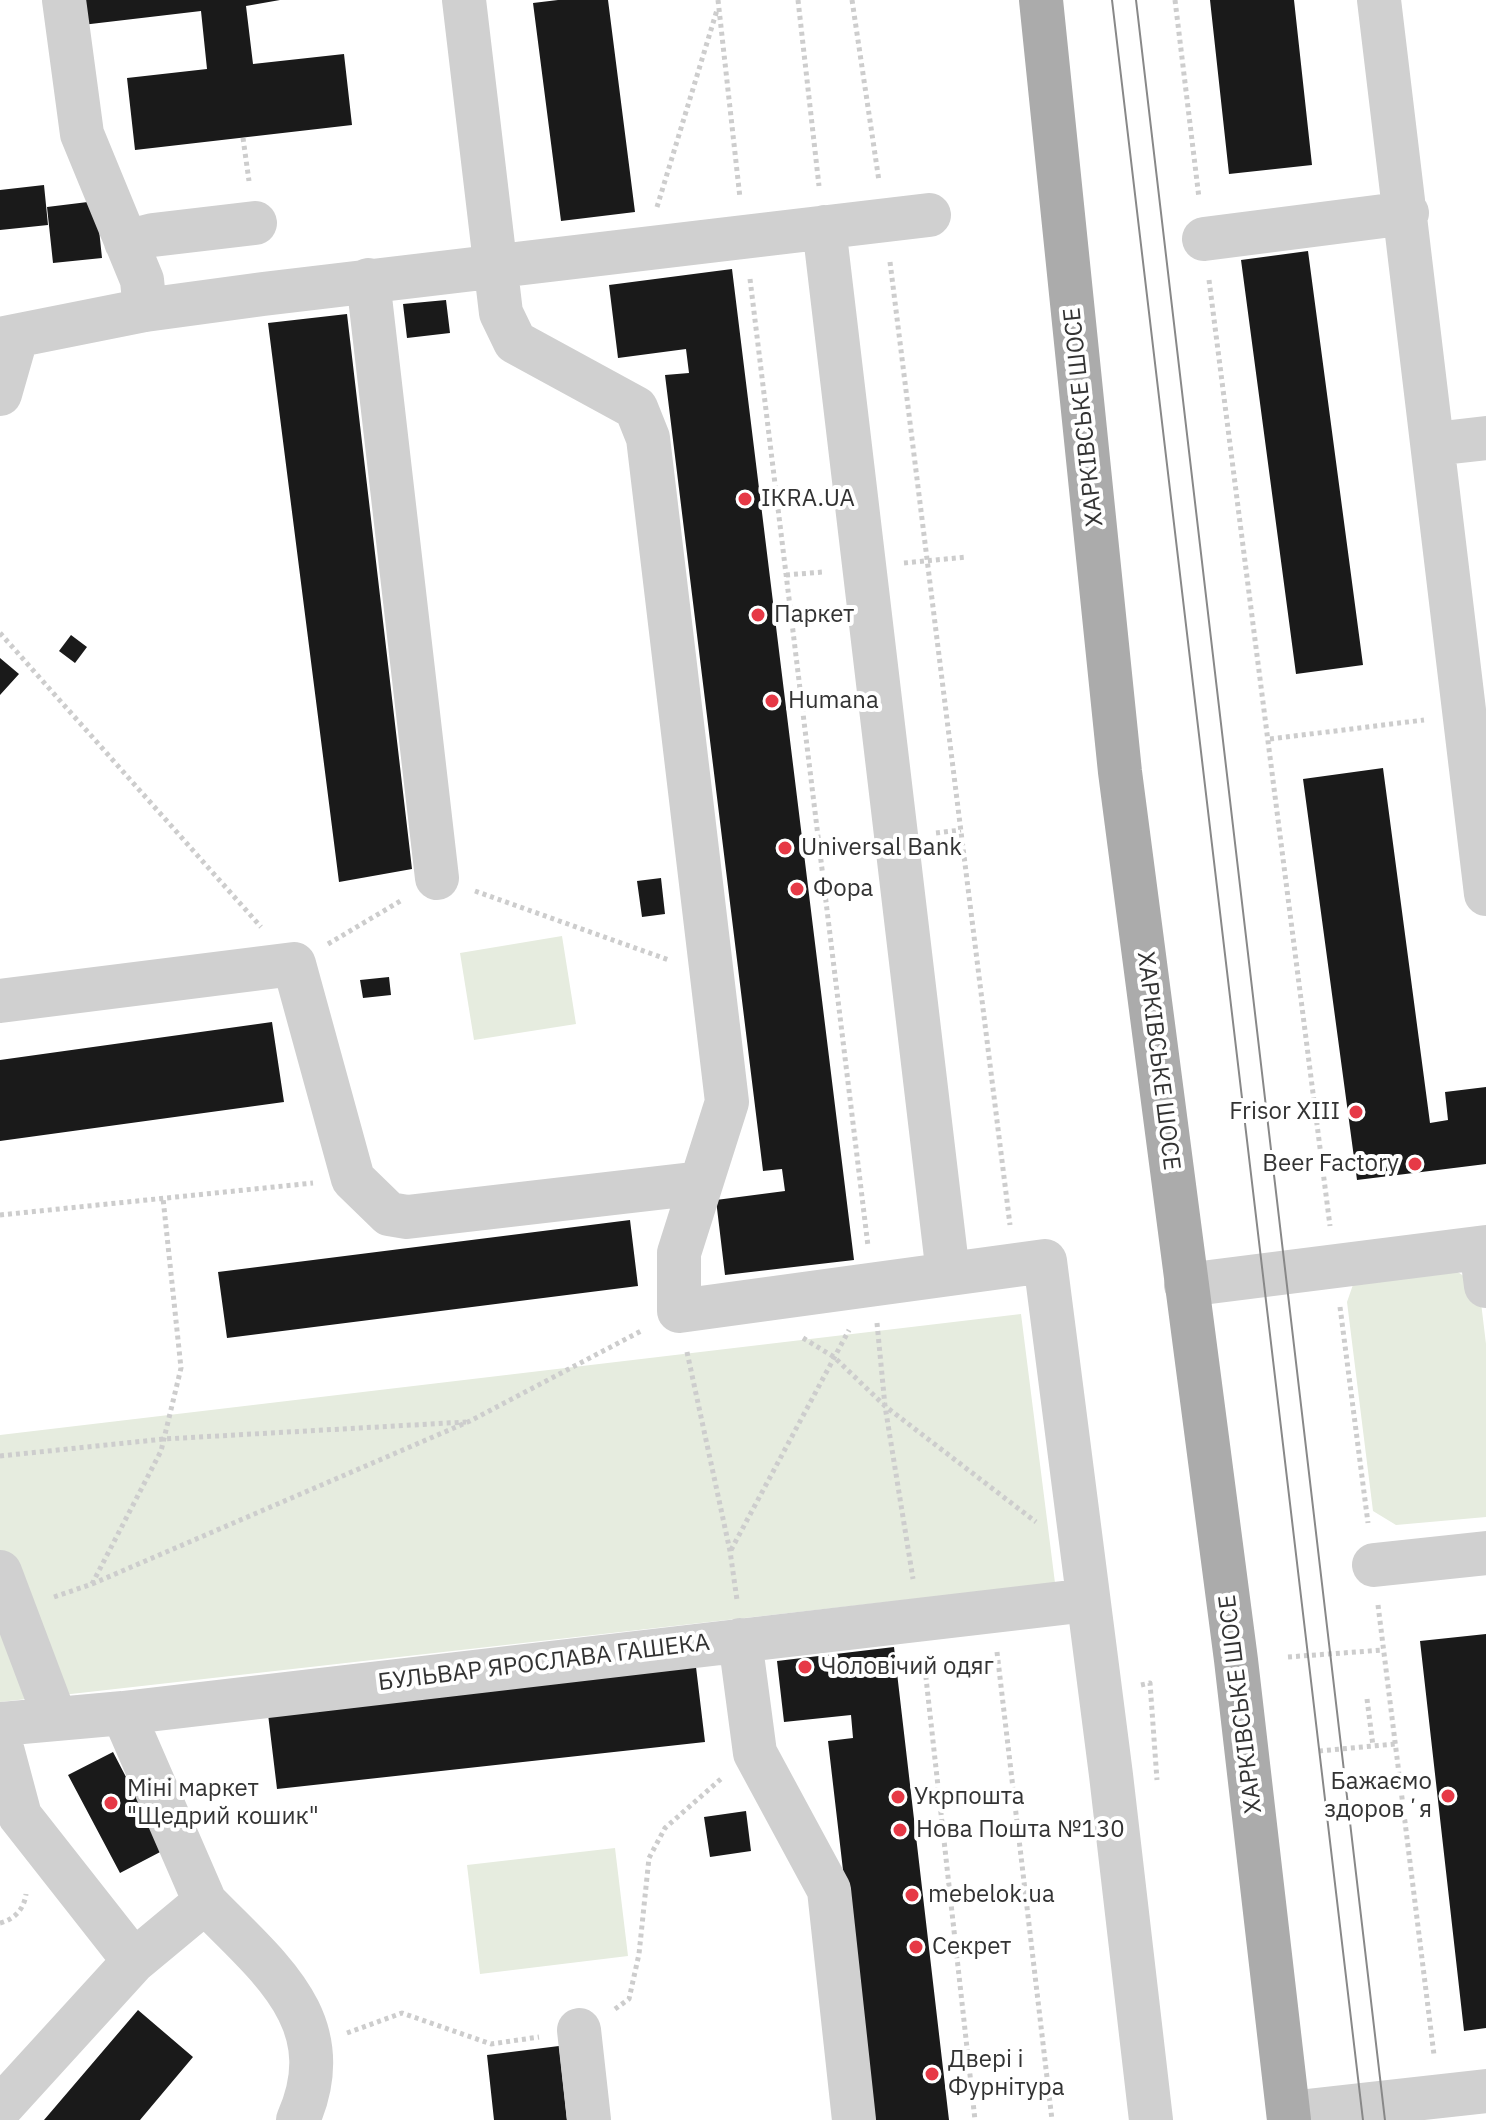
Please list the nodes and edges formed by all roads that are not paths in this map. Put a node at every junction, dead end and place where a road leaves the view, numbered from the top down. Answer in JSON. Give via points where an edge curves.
{"nodes":[{"id":1,"x":64,"y":0,"type":"edge"},
{"id":2,"x":464,"y":0,"type":"edge"},
{"id":3,"x":1041,"y":0,"type":"edge"},
{"id":4,"x":1379,"y":0,"type":"edge"},
{"id":5,"x":1407,"y":213,"type":"junction"},
{"id":6,"x":929,"y":215,"type":"dead end"},
{"id":7,"x":255,"y":223,"type":"dead end"},
{"id":8,"x":824,"y":227,"type":"junction"},
{"id":9,"x":1204,"y":239,"type":"road end"},
{"id":10,"x":126,"y":242,"type":"junction"},
{"id":11,"x":494,"y":267,"type":"junction"},
{"id":12,"x":368,"y":280,"type":"junction"},
{"id":13,"x":145,"y":310,"type":"junction"},
{"id":14,"x":8,"y":338,"type":"edge"},
{"id":15,"x":0,"y":394,"type":"edge"},
{"id":16,"x":1486,"y":438,"type":"edge"},
{"id":17,"x":1434,"y":444,"type":"junction"},
{"id":18,"x":437,"y":878,"type":"road end"},
{"id":19,"x":1486,"y":894,"type":"edge"},
{"id":20,"x":0,"y":1001,"type":"edge"},
{"id":21,"x":701,"y":1183,"type":"junction"},
{"id":22,"x":1484,"y":1261,"type":"edge"},
{"id":23,"x":948,"y":1274,"type":"junction"},
{"id":24,"x":1186,"y":1285,"type":"junction"},
{"id":25,"x":1486,"y":1553,"type":"edge"},
{"id":26,"x":1374,"y":1565,"type":"road end"},
{"id":27,"x":7,"y":1590,"type":"edge"},
{"id":28,"x":1088,"y":1600,"type":"junction"},
{"id":29,"x":740,"y":1640,"type":"junction"},
{"id":30,"x":123,"y":1713,"type":"junction"},
{"id":31,"x":55,"y":1718,"type":"junction"},
{"id":32,"x":0,"y":1724,"type":"edge"},
{"id":33,"x":0,"y":1741,"type":"edge"},
{"id":34,"x":205,"y":1902,"type":"junction"},
{"id":35,"x":134,"y":1961,"type":"junction"},
{"id":36,"x":579,"y":2030,"type":"road end"},
{"id":37,"x":1486,"y":2091,"type":"edge"},
{"id":38,"x":0,"y":2108,"type":"edge"},
{"id":39,"x":1289,"y":2116,"type":"edge"},
{"id":40,"x":298,"y":2120,"type":"edge"},
{"id":41,"x":589,"y":2120,"type":"edge"},
{"id":42,"x":854,"y":2120,"type":"edge"},
{"id":43,"x":1151,"y":2120,"type":"edge"}],
"edges":[{"from":1,"to":10,"type":"street","via":[[82,134]]},
{"from":2,"to":11,"type":"street"},
{"from":3,"to":24,"type":"main road","name":"ХАРКІВСЬКЕ ШОСЕ","via":[[1120,772]]},
{"from":4,"to":5,"type":"street"},
{"from":5,"to":9,"type":"street"},
{"from":5,"to":17,"type":"street"},
{"from":6,"to":8,"type":"street"},
{"from":7,"to":10,"type":"street"},
{"from":8,"to":11,"type":"street"},
{"from":8,"to":23,"type":"street"},
{"from":10,"to":13,"type":"street","via":[[142,280]]},
{"from":11,"to":12,"type":"street"},
{"from":11,"to":21,"type":"street","via":[[501,313],[515,342],[622,398],[645,423],[727,1102]]},
{"from":12,"to":13,"type":"street"},
{"from":12,"to":18,"type":"street"},
{"from":13,"to":14,"type":"street"},
{"from":14,"to":15,"type":"street"},
{"from":16,"to":17,"type":"street"},
{"from":17,"to":19,"type":"street"},
{"from":20,"to":21,"type":"street","via":[[294,964],[353,1179],[397,1217]]},
{"from":21,"to":23,"type":"street","via":[[679,1253],[679,1311]]},
{"from":22,"to":24,"type":"street","via":[[1335,1266]]},
{"from":23,"to":28,"type":"street","via":[[1030,1263]]},
{"from":24,"to":39,"type":"main road","name":"ХАРКІВСЬКЕ ШОСЕ"},
{"from":25,"to":26,"type":"street"},
{"from":27,"to":31,"type":"street"},
{"from":28,"to":29,"type":"street","name":"БУЛЬВАР ЯРОСЛАВА ГАШЕКА"},
{"from":28,"to":43,"type":"street"},
{"from":29,"to":30,"type":"street","name":"БУЛЬВАР ЯРОСЛАВА ГАШЕКА"},
{"from":29,"to":42,"type":"street","via":[[755,1753],[829,1890]]},
{"from":30,"to":31,"type":"street","name":"БУЛЬВАР ЯРОСЛАВА ГАШЕКА"},
{"from":30,"to":34,"type":"street"},
{"from":31,"to":32,"type":"street","name":"БУЛЬВАР ЯРОСЛАВА ГАШЕКА"},
{"from":33,"to":35,"type":"street","via":[[20,1816]]},
{"from":34,"to":35,"type":"street"},
{"from":34,"to":40,"type":"street","via":[[275,1974],[304,2015],[312,2046],[311,2092]]},
{"from":35,"to":38,"type":"street"},
{"from":36,"to":41,"type":"street"},
{"from":37,"to":39,"type":"street"}]}
